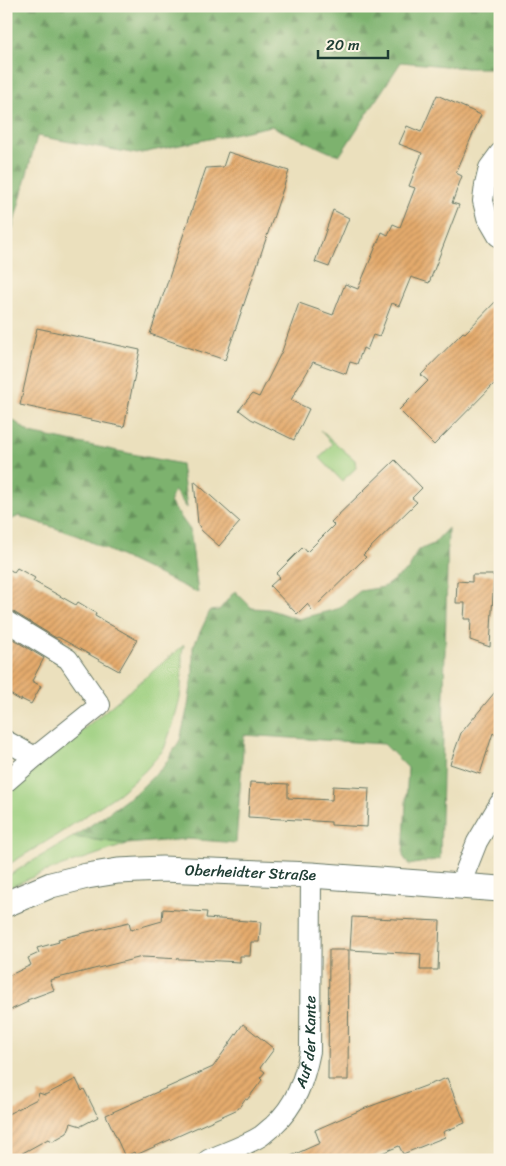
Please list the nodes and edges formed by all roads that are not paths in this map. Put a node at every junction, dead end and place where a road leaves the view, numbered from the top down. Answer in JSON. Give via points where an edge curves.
{"nodes":[{"id":1,"x":500,"y":153,"type":"edge"},
{"id":2,"x":499,"y":236,"type":"edge"},
{"id":3,"x":6,"y":621,"type":"edge"},
{"id":4,"x":6,"y":741,"type":"edge"},
{"id":5,"x":35,"y":757,"type":"junction"},
{"id":6,"x":6,"y":782,"type":"edge"},
{"id":7,"x":500,"y":803,"type":"edge"},
{"id":8,"x":311,"y":875,"type":"junction"},
{"id":9,"x":460,"y":885,"type":"junction"},
{"id":10,"x":500,"y":889,"type":"edge"},
{"id":11,"x":6,"y":904,"type":"edge"},
{"id":12,"x":208,"y":1160,"type":"edge"}],
"edges":[{"from":1,"to":2,"type":"street","via":[[489,168],[483,201],[487,217]]},
{"from":3,"to":5,"type":"street","via":[[68,659],[100,705]]},
{"from":4,"to":5,"type":"street"},
{"from":5,"to":6,"type":"street"},
{"from":7,"to":9,"type":"street","via":[[477,842]]},
{"from":8,"to":9,"type":"street","name":"Oberheidter Straße"},
{"from":8,"to":11,"type":"street","name":"Oberheidter Straße","via":[[162,869],[118,871],[51,885]]},
{"from":8,"to":12,"type":"street","name":"Auf der Kante","via":[[310,1052],[300,1090],[279,1120],[261,1136]]},
{"from":9,"to":10,"type":"street","name":"Oberheidter Straße"}]}
